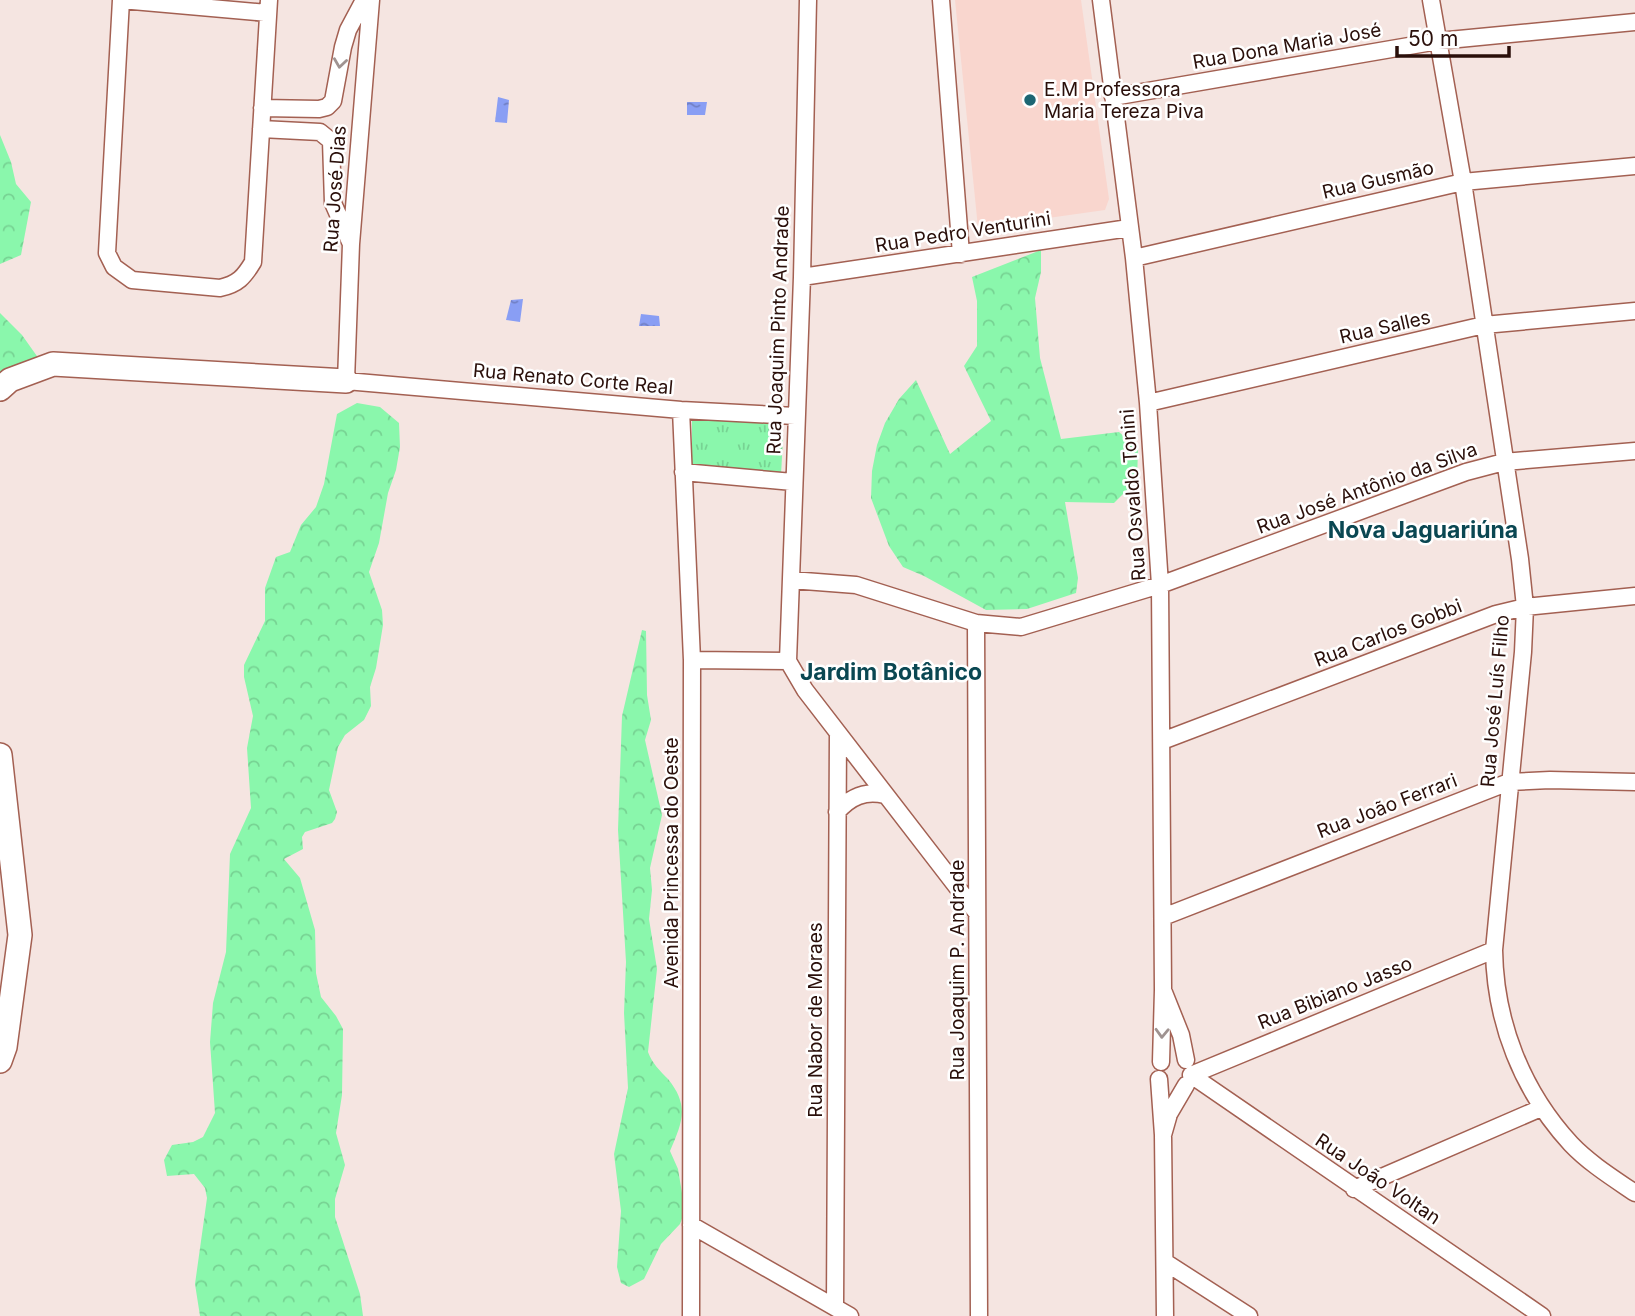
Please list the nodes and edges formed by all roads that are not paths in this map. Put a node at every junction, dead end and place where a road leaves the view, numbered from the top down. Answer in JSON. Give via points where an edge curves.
{"nodes":[{"id":1,"x":121,"y":0,"type":"edge"},
{"id":2,"x":365,"y":0,"type":"edge"},
{"id":3,"x":371,"y":0,"type":"edge"},
{"id":4,"x":808,"y":0,"type":"edge"},
{"id":5,"x":941,"y":0,"type":"edge"},
{"id":6,"x":1101,"y":0,"type":"edge"},
{"id":7,"x":1431,"y":0,"type":"edge"},
{"id":8,"x":268,"y":6,"type":"edge"},
{"id":9,"x":1635,"y":22,"type":"edge"},
{"id":10,"x":1438,"y":41,"type":"junction"},
{"id":11,"x":1114,"y":97,"type":"junction"},
{"id":12,"x":262,"y":108,"type":"junction"},
{"id":13,"x":261,"y":129,"type":"junction"},
{"id":14,"x":1635,"y":166,"type":"edge"},
{"id":15,"x":1463,"y":182,"type":"junction"},
{"id":16,"x":1129,"y":228,"type":"junction"},
{"id":17,"x":351,"y":244,"type":"junction"},
{"id":18,"x":961,"y":254,"type":"junction"},
{"id":19,"x":1134,"y":258,"type":"junction"},
{"id":20,"x":802,"y":277,"type":"junction"},
{"id":21,"x":1635,"y":311,"type":"edge"},
{"id":22,"x":1484,"y":325,"type":"junction"},
{"id":23,"x":346,"y":381,"type":"junction"},
{"id":24,"x":0,"y":389,"type":"edge"},
{"id":25,"x":1148,"y":403,"type":"junction"},
{"id":26,"x":681,"y":410,"type":"junction"},
{"id":27,"x":795,"y":416,"type":"junction"},
{"id":28,"x":1635,"y":451,"type":"edge"},
{"id":29,"x":1504,"y":462,"type":"junction"},
{"id":30,"x":683,"y":472,"type":"junction"},
{"id":31,"x":793,"y":482,"type":"junction"},
{"id":32,"x":791,"y":580,"type":"junction"},
{"id":33,"x":1160,"y":585,"type":"junction"},
{"id":34,"x":1635,"y":596,"type":"edge"},
{"id":35,"x":1525,"y":607,"type":"junction"},
{"id":36,"x":976,"y":623,"type":"junction"},
{"id":37,"x":692,"y":660,"type":"junction"},
{"id":38,"x":788,"y":661,"type":"junction"},
{"id":39,"x":838,"y":733,"type":"junction"},
{"id":40,"x":1163,"y":741,"type":"junction"},
{"id":41,"x":0,"y":755,"type":"edge"},
{"id":42,"x":1509,"y":782,"type":"junction"},
{"id":43,"x":1635,"y":782,"type":"edge"},
{"id":44,"x":885,"y":795,"type":"junction"},
{"id":45,"x":837,"y":813,"type":"junction"},
{"id":46,"x":977,"y":913,"type":"junction"},
{"id":47,"x":1163,"y":917,"type":"junction"},
{"id":48,"x":1494,"y":950,"type":"junction"},
{"id":49,"x":1163,"y":990,"type":"junction"},
{"id":50,"x":0,"y":1061,"type":"edge"},
{"id":51,"x":1160,"y":1071,"type":"junction"},
{"id":52,"x":1188,"y":1073,"type":"junction"},
{"id":53,"x":1541,"y":1108,"type":"junction"},
{"id":54,"x":1163,"y":1135,"type":"junction"},
{"id":55,"x":1354,"y":1189,"type":"junction"},
{"id":56,"x":1635,"y":1193,"type":"edge"},
{"id":57,"x":691,"y":1225,"type":"junction"},
{"id":58,"x":1166,"y":1262,"type":"junction"},
{"id":59,"x":835,"y":1307,"type":"junction"},
{"id":60,"x":691,"y":1316,"type":"edge"},
{"id":61,"x":850,"y":1316,"type":"edge"},
{"id":62,"x":979,"y":1316,"type":"edge"},
{"id":63,"x":1166,"y":1316,"type":"edge"},
{"id":64,"x":1249,"y":1316,"type":"edge"},
{"id":65,"x":1542,"y":1316,"type":"edge"}],
"edges":[{"from":1,"to":8,"type":"street"},
{"from":1,"to":13,"type":"street","via":[[107,253],[114,268],[132,281],[220,288],[244,277],[253,262]]},
{"from":2,"to":12,"type":"street","one_way":true,"via":[[348,30],[333,101],[319,109]]},
{"from":3,"to":17,"type":"street","name":"Rua José Dias"},
{"from":4,"to":20,"type":"street","name":"Rua Joaquim Pinto Andrade"},
{"from":5,"to":18,"type":"street"},
{"from":6,"to":11,"type":"street","name":"Rua Osvaldo Tonini"},
{"from":7,"to":10,"type":"street","name":"Rua José Luís Filho"},
{"from":8,"to":12,"type":"street"},
{"from":9,"to":10,"type":"street","name":"Rua Dona Maria José"},
{"from":10,"to":11,"type":"street","name":"Rua Dona Maria José"},
{"from":10,"to":15,"type":"street","name":"Rua José Luís Filho"},
{"from":11,"to":16,"type":"street","name":"Rua Osvaldo Tonini"},
{"from":12,"to":13,"type":"street"},
{"from":13,"to":17,"type":"street","via":[[320,132],[331,141],[333,203]]},
{"from":14,"to":15,"type":"street","name":"Rua Gusmão"},
{"from":15,"to":19,"type":"street","name":"Rua Gusmão"},
{"from":15,"to":22,"type":"street","name":"Rua José Luís Filho"},
{"from":16,"to":18,"type":"street","name":"Rua Pedro Venturini"},
{"from":16,"to":19,"type":"street","name":"Rua Osvaldo Tonini"},
{"from":17,"to":23,"type":"street","name":"Rua José Dias"},
{"from":18,"to":20,"type":"street","name":"Rua Pedro Venturini"},
{"from":19,"to":25,"type":"street","name":"Rua Osvaldo Tonini"},
{"from":20,"to":27,"type":"street","name":"Rua Joaquim Pinto Andrade"},
{"from":21,"to":22,"type":"street","name":"Rua Salles"},
{"from":22,"to":25,"type":"street","name":"Rua Salles"},
{"from":22,"to":29,"type":"street","name":"Rua José Luís Filho"},
{"from":23,"to":24,"type":"street","via":[[53,364],[10,380]]},
{"from":23,"to":26,"type":"street","name":"Rua Renato Corte Real"},
{"from":25,"to":33,"type":"street","name":"Rua Osvaldo Tonini"},
{"from":26,"to":27,"type":"street","name":"Rua Renato Corte Real"},
{"from":26,"to":30,"type":"street","name":"Avenida Princessa do Oeste"},
{"from":27,"to":31,"type":"street","name":"Rua Joaquim Pinto Andrade"},
{"from":28,"to":29,"type":"street","name":"Rua José Antônio da Silva"},
{"from":29,"to":33,"type":"street","name":"Rua José Antônio da Silva"},
{"from":29,"to":35,"type":"street","name":"Rua José Luís Filho"},
{"from":30,"to":31,"type":"street"},
{"from":30,"to":37,"type":"street","name":"Avenida Princessa do Oeste"},
{"from":31,"to":32,"type":"street","name":"Rua Joaquim Pinto Andrade"},
{"from":32,"to":36,"type":"street","name":"Rua José Antônio da Silva","via":[[856,585]]},
{"from":32,"to":38,"type":"street","name":"Rua Joaquim Pinto Andrade"},
{"from":33,"to":36,"type":"street","name":"Rua José Antônio da Silva","via":[[1021,627]]},
{"from":33,"to":40,"type":"street","name":"Rua Osvaldo Tonini"},
{"from":34,"to":35,"type":"street","name":"Rua Carlos Gobbi"},
{"from":35,"to":40,"type":"street","name":"Rua Carlos Gobbi","via":[[1496,614]]},
{"from":35,"to":42,"type":"street","name":"Rua José Luís Filho"},
{"from":36,"to":46,"type":"street","name":"Rua Joaquim P. Andrade"},
{"from":37,"to":38,"type":"street"},
{"from":37,"to":57,"type":"street","name":"Avenida Princessa do Oeste"},
{"from":38,"to":39,"type":"street"},
{"from":39,"to":44,"type":"street"},
{"from":39,"to":45,"type":"street","name":"Rua Nabor de Moraes"},
{"from":40,"to":47,"type":"street","name":"Rua Osvaldo Tonini"},
{"from":41,"to":50,"type":"street","via":[[20,935]]},
{"from":42,"to":43,"type":"street","name":"Rua João Ferrari"},
{"from":42,"to":47,"type":"street","name":"Rua João Ferrari"},
{"from":42,"to":48,"type":"street","name":"Rua José Luís Filho"},
{"from":44,"to":45,"type":"street","via":[[863,794],[846,802]]},
{"from":44,"to":46,"type":"street"},
{"from":45,"to":59,"type":"street","name":"Rua Nabor de Moraes"},
{"from":46,"to":62,"type":"street","name":"Rua Joaquim P. Andrade"},
{"from":47,"to":49,"type":"street","name":"Rua Osvaldo Tonini"},
{"from":48,"to":52,"type":"street","name":"Rua Bibiano Jasso"},
{"from":48,"to":53,"type":"street","name":"Rua José Luís Filho","via":[[1494,983],[1503,1021]]},
{"from":49,"to":51,"type":"street","name":"Rua Osvaldo Tonini","one_way":true},
{"from":49,"to":52,"type":"street","name":"Rua Osvaldo Tonini","via":[[1181,1035]]},
{"from":51,"to":52,"type":"street","via":[[1171,1056]]},
{"from":51,"to":52,"type":"street","via":[[1162,1084],[1171,1089]]},
{"from":51,"to":54,"type":"street","name":"Rua Osvaldo Tonini"},
{"from":52,"to":54,"type":"street","name":"Rua Osvaldo Tonini"},
{"from":52,"to":55,"type":"street","name":"Rua João Voltan"},
{"from":53,"to":55,"type":"street"},
{"from":53,"to":56,"type":"street","name":"Rua José Luís Filho","via":[[1573,1146]]},
{"from":54,"to":58,"type":"street","name":"Rua Osvaldo Tonini"},
{"from":55,"to":65,"type":"street","name":"Rua João Voltan"},
{"from":57,"to":59,"type":"street"},
{"from":57,"to":60,"type":"street","name":"Avenida Princessa do Oeste"},
{"from":58,"to":63,"type":"street","name":"Rua Osvaldo Tonini"},
{"from":58,"to":64,"type":"street"},
{"from":59,"to":61,"type":"street"}]}
